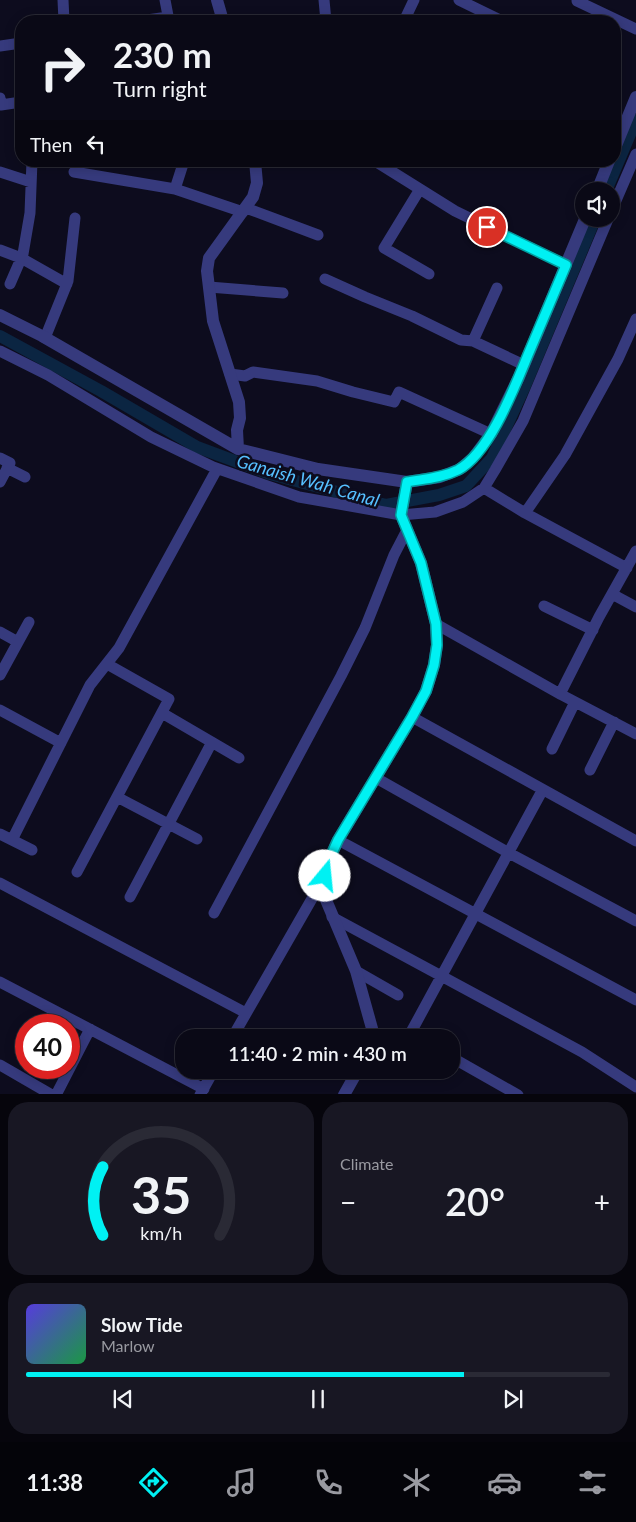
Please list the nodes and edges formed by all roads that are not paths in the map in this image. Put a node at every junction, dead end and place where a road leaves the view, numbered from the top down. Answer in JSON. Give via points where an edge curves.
{"nodes":[{"id":1,"x":63,"y":0,"type":"edge"},
{"id":2,"x":165,"y":0,"type":"edge"},
{"id":3,"x":217,"y":0,"type":"edge"},
{"id":4,"x":324,"y":0,"type":"edge"},
{"id":5,"x":414,"y":0,"type":"edge"},
{"id":6,"x":459,"y":0,"type":"edge"},
{"id":7,"x":578,"y":0,"type":"edge"},
{"id":8,"x":64,"y":15,"type":"edge"},
{"id":9,"x":167,"y":15,"type":"edge"},
{"id":10,"x":221,"y":15,"type":"edge"},
{"id":11,"x":325,"y":15,"type":"edge"},
{"id":12,"x":407,"y":15,"type":"edge"},
{"id":13,"x":490,"y":15,"type":"edge"},
{"id":14,"x":606,"y":15,"type":"edge"},
{"id":15,"x":621,"y":22,"type":"edge"},
{"id":16,"x":636,"y":29,"type":"edge"},
{"id":17,"x":15,"y":43,"type":"edge"},
{"id":18,"x":0,"y":46,"type":"edge"},
{"id":19,"x":636,"y":97,"type":"edge"},
{"id":20,"x":0,"y":98,"type":"edge"},
{"id":21,"x":15,"y":103,"type":"edge"},
{"id":22,"x":621,"y":133,"type":"edge"},
{"id":23,"x":636,"y":154,"type":"edge"},
{"id":24,"x":32,"y":167,"type":"edge"},
{"id":25,"x":182,"y":167,"type":"edge"},
{"id":26,"x":256,"y":167,"type":"edge"},
{"id":27,"x":385,"y":167,"type":"edge"},
{"id":28,"x":607,"y":167,"type":"edge"},
{"id":29,"x":0,"y":172,"type":"edge"},
{"id":30,"x":74,"y":172,"type":"dead end"},
{"id":31,"x":31,"y":182,"type":"junction"},
{"id":32,"x":601,"y":182,"type":"edge"},
{"id":33,"x":175,"y":189,"type":"junction"},
{"id":34,"x":420,"y":189,"type":"junction"},
{"id":35,"x":620,"y":191,"type":"edge"},
{"id":36,"x":244,"y":210,"type":"junction"},
{"id":37,"x":75,"y":218,"type":"dead end"},
{"id":38,"x":582,"y":227,"type":"edge"},
{"id":39,"x":605,"y":227,"type":"edge"},
{"id":40,"x":318,"y":235,"type":"dead end"},
{"id":41,"x":0,"y":250,"type":"edge"},
{"id":42,"x":21,"y":258,"type":"junction"},
{"id":43,"x":566,"y":265,"type":"junction"},
{"id":44,"x":429,"y":274,"type":"dead end"},
{"id":45,"x":325,"y":278,"type":"dead end"},
{"id":46,"x":10,"y":284,"type":"dead end"},
{"id":47,"x":67,"y":284,"type":"junction"},
{"id":48,"x":208,"y":287,"type":"junction"},
{"id":49,"x":497,"y":288,"type":"dead end"},
{"id":50,"x":283,"y":293,"type":"dead end"},
{"id":51,"x":0,"y":315,"type":"edge"},
{"id":52,"x":636,"y":319,"type":"edge"},
{"id":53,"x":45,"y":338,"type":"junction"},
{"id":54,"x":473,"y":342,"type":"junction"},
{"id":55,"x":0,"y":351,"type":"edge"},
{"id":56,"x":524,"y":365,"type":"junction"},
{"id":57,"x":230,"y":374,"type":"junction"},
{"id":58,"x":491,"y":434,"type":"junction"},
{"id":59,"x":238,"y":448,"type":"junction"},
{"id":60,"x":0,"y":458,"type":"edge"},
{"id":61,"x":7,"y":468,"type":"junction"},
{"id":62,"x":217,"y":469,"type":"junction"},
{"id":63,"x":26,"y":477,"type":"dead end"},
{"id":64,"x":0,"y":482,"type":"edge"},
{"id":65,"x":407,"y":482,"type":"junction"},
{"id":66,"x":484,"y":488,"type":"junction"},
{"id":67,"x":402,"y":513,"type":"junction"},
{"id":68,"x":526,"y":513,"type":"junction"},
{"id":69,"x":407,"y":530,"type":"junction"},
{"id":70,"x":636,"y":551,"type":"edge"},
{"id":71,"x":627,"y":568,"type":"junction"},
{"id":72,"x":612,"y":594,"type":"junction"},
{"id":73,"x":544,"y":606,"type":"dead end"},
{"id":74,"x":636,"y":607,"type":"edge"},
{"id":75,"x":29,"y":622,"type":"dead end"},
{"id":76,"x":436,"y":624,"type":"junction"},
{"id":77,"x":592,"y":630,"type":"junction"},
{"id":78,"x":0,"y":632,"type":"edge"},
{"id":79,"x":18,"y":642,"type":"junction"},
{"id":80,"x":107,"y":664,"type":"junction"},
{"id":81,"x":0,"y":675,"type":"edge"},
{"id":82,"x":560,"y":694,"type":"junction"},
{"id":83,"x":575,"y":702,"type":"junction"},
{"id":84,"x":0,"y":710,"type":"edge"},
{"id":85,"x":162,"y":713,"type":"junction"},
{"id":86,"x":412,"y":717,"type":"junction"},
{"id":87,"x":614,"y":722,"type":"junction"},
{"id":88,"x":636,"y":734,"type":"edge"},
{"id":89,"x":212,"y":742,"type":"junction"},
{"id":90,"x":61,"y":743,"type":"junction"},
{"id":91,"x":552,"y":750,"type":"dead end"},
{"id":92,"x":239,"y":758,"type":"dead end"},
{"id":93,"x":590,"y":770,"type":"dead end"},
{"id":94,"x":376,"y":778,"type":"junction"},
{"id":95,"x":542,"y":791,"type":"junction"},
{"id":96,"x":117,"y":797,"type":"junction"},
{"id":97,"x":168,"y":824,"type":"junction"},
{"id":98,"x":0,"y":834,"type":"edge"},
{"id":99,"x":12,"y":840,"type":"junction"},
{"id":100,"x":197,"y":840,"type":"dead end"},
{"id":101,"x":338,"y":840,"type":"junction"},
{"id":102,"x":636,"y":841,"type":"edge"},
{"id":103,"x":32,"y":850,"type":"dead end"},
{"id":104,"x":509,"y":853,"type":"junction"},
{"id":105,"x":77,"y":872,"type":"dead end"},
{"id":106,"x":325,"y":876,"type":"junction"},
{"id":107,"x":0,"y":883,"type":"edge"},
{"id":108,"x":130,"y":897,"type":"dead end"},
{"id":109,"x":214,"y":913,"type":"dead end"},
{"id":110,"x":476,"y":914,"type":"junction"},
{"id":111,"x":332,"y":917,"type":"junction"},
{"id":112,"x":636,"y":921,"type":"edge"},
{"id":113,"x":356,"y":971,"type":"junction"},
{"id":114,"x":442,"y":976,"type":"junction"},
{"id":115,"x":0,"y":982,"type":"edge"},
{"id":116,"x":398,"y":995,"type":"dead end"},
{"id":117,"x":636,"y":1000,"type":"edge"},
{"id":118,"x":246,"y":1013,"type":"junction"},
{"id":119,"x":90,"y":1029,"type":"junction"},
{"id":120,"x":237,"y":1029,"type":"edge"},
{"id":121,"x":372,"y":1029,"type":"edge"},
{"id":122,"x":413,"y":1029,"type":"edge"},
{"id":123,"x":460,"y":1062,"type":"edge"},
{"id":124,"x":0,"y":1065,"type":"edge"},
{"id":125,"x":209,"y":1079,"type":"edge"},
{"id":126,"x":353,"y":1079,"type":"edge"},
{"id":127,"x":636,"y":1087,"type":"edge"},
{"id":128,"x":202,"y":1092,"type":"edge"},
{"id":129,"x":54,"y":1094,"type":"edge"},
{"id":130,"x":344,"y":1094,"type":"edge"},
{"id":131,"x":518,"y":1094,"type":"edge"}],
"edges":[{"from":1,"to":8,"type":"street"},
{"from":2,"to":9,"type":"street"},
{"from":3,"to":10,"type":"street"},
{"from":4,"to":11,"type":"street"},
{"from":5,"to":12,"type":"street"},
{"from":6,"to":13,"type":"street"},
{"from":7,"to":14,"type":"street"},
{"from":15,"to":16,"type":"street"},
{"from":17,"to":18,"type":"street"},
{"from":19,"to":22,"type":"street"},
{"from":20,"to":21,"type":"street","via":[[1,105]]},
{"from":23,"to":35,"type":"street"},
{"from":24,"to":31,"type":"street"},
{"from":25,"to":33,"type":"street"},
{"from":26,"to":36,"type":"street","via":[[257,183]]},
{"from":27,"to":34,"type":"street"},
{"from":28,"to":32,"type":"street"},
{"from":29,"to":31,"type":"street"},
{"from":30,"to":33,"type":"street"},
{"from":31,"to":42,"type":"street","via":[[30,213]]},
{"from":33,"to":36,"type":"street"},
{"from":34,"to":43,"type":"street","via":[[455,212]]},
{"from":34,"to":44,"type":"street","via":[[384,248]]},
{"from":36,"to":40,"type":"street"},
{"from":36,"to":48,"type":"street","via":[[209,258]]},
{"from":37,"to":47,"type":"street"},
{"from":38,"to":43,"type":"street"},
{"from":39,"to":66,"type":"street","via":[[523,422]]},
{"from":41,"to":42,"type":"street"},
{"from":42,"to":46,"type":"street"},
{"from":42,"to":47,"type":"street"},
{"from":43,"to":56,"type":"street"},
{"from":45,"to":54,"type":"street","via":[[461,340]]},
{"from":47,"to":53,"type":"street"},
{"from":48,"to":50,"type":"street"},
{"from":48,"to":57,"type":"street","via":[[213,321]]},
{"from":49,"to":54,"type":"street"},
{"from":51,"to":53,"type":"street"},
{"from":52,"to":68,"type":"street","via":[[618,359],[565,455]]},
{"from":53,"to":59,"type":"street"},
{"from":54,"to":56,"type":"street"},
{"from":55,"to":62,"type":"street","via":[[48,375],[152,437]]},
{"from":56,"to":58,"type":"street"},
{"from":57,"to":58,"type":"street","via":[[245,376],[253,372],[317,381],[394,402],[399,392]]},
{"from":57,"to":59,"type":"street","via":[[240,402]]},
{"from":58,"to":65,"type":"street","via":[[460,469],[440,477]]},
{"from":59,"to":65,"type":"street","via":[[318,469]]},
{"from":60,"to":61,"type":"street","via":[[10,463]]},
{"from":61,"to":63,"type":"street"},
{"from":61,"to":64,"type":"street"},
{"from":62,"to":67,"type":"street","via":[[299,497]]},
{"from":62,"to":80,"type":"street","via":[[119,648]]},
{"from":65,"to":67,"type":"street"},
{"from":66,"to":67,"type":"street","via":[[463,502],[434,512]]},
{"from":66,"to":68,"type":"street"},
{"from":67,"to":69,"type":"street"},
{"from":68,"to":71,"type":"street"},
{"from":69,"to":76,"type":"street","via":[[421,563]]},
{"from":69,"to":109,"type":"street","via":[[341,676]]},
{"from":70,"to":71,"type":"street"},
{"from":71,"to":72,"type":"street"},
{"from":72,"to":74,"type":"street"},
{"from":72,"to":77,"type":"street"},
{"from":73,"to":77,"type":"street"},
{"from":75,"to":79,"type":"street"},
{"from":76,"to":82,"type":"street"},
{"from":76,"to":86,"type":"street","via":[[434,665],[426,691]]},
{"from":77,"to":82,"type":"street"},
{"from":78,"to":79,"type":"street"},
{"from":79,"to":81,"type":"street"},
{"from":80,"to":85,"type":"street","via":[[169,699]]},
{"from":80,"to":90,"type":"street","via":[[90,685]]},
{"from":82,"to":83,"type":"street"},
{"from":83,"to":87,"type":"street"},
{"from":83,"to":91,"type":"street"},
{"from":84,"to":90,"type":"street"},
{"from":85,"to":89,"type":"street"},
{"from":85,"to":96,"type":"street"},
{"from":86,"to":94,"type":"street"},
{"from":86,"to":95,"type":"street"},
{"from":87,"to":88,"type":"street"},
{"from":87,"to":93,"type":"street"},
{"from":89,"to":92,"type":"street"},
{"from":89,"to":97,"type":"street"},
{"from":90,"to":99,"type":"street"},
{"from":94,"to":101,"type":"street"},
{"from":94,"to":104,"type":"street"},
{"from":95,"to":102,"type":"street"},
{"from":95,"to":104,"type":"street"},
{"from":96,"to":97,"type":"street"},
{"from":96,"to":105,"type":"street"},
{"from":97,"to":100,"type":"street"},
{"from":97,"to":108,"type":"street"},
{"from":98,"to":99,"type":"street"},
{"from":99,"to":103,"type":"street"},
{"from":101,"to":106,"type":"street"},
{"from":101,"to":110,"type":"street"},
{"from":104,"to":110,"type":"street"},
{"from":104,"to":112,"type":"street"},
{"from":106,"to":111,"type":"street","via":[[326,900]]},
{"from":106,"to":118,"type":"street"},
{"from":107,"to":118,"type":"street"},
{"from":110,"to":114,"type":"street"},
{"from":110,"to":117,"type":"street"},
{"from":111,"to":113,"type":"street"},
{"from":111,"to":114,"type":"street"},
{"from":113,"to":116,"type":"street"},
{"from":113,"to":121,"type":"street"},
{"from":114,"to":122,"type":"street"},
{"from":114,"to":127,"type":"street","via":[[582,1052]]},
{"from":115,"to":119,"type":"street"},
{"from":118,"to":120,"type":"street"},
{"from":119,"to":128,"type":"street"},
{"from":119,"to":129,"type":"street"},
{"from":123,"to":131,"type":"street"},
{"from":124,"to":129,"type":"street"},
{"from":125,"to":128,"type":"street"},
{"from":126,"to":130,"type":"street"}]}
